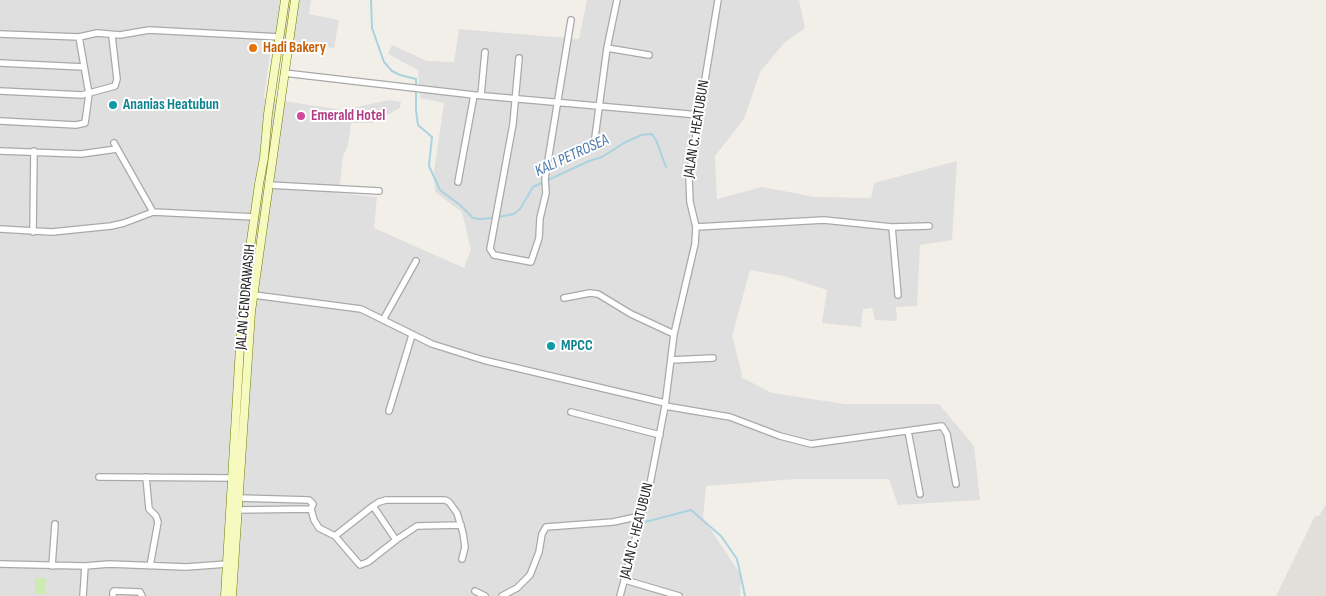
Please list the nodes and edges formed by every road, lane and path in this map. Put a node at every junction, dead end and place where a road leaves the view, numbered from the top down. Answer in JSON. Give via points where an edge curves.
{"nodes":[{"id":1,"x":286,"y":0,"type":"edge"},
{"id":2,"x":295,"y":0,"type":"edge"},
{"id":3,"x":617,"y":0,"type":"edge"},
{"id":4,"x":718,"y":0,"type":"edge"},
{"id":5,"x":572,"y":20,"type":"dead end"},
{"id":6,"x":0,"y":34,"type":"edge"},
{"id":7,"x":112,"y":36,"type":"junction"},
{"id":8,"x":79,"y":37,"type":"junction"},
{"id":9,"x":280,"y":37,"type":"junction"},
{"id":10,"x":607,"y":48,"type":"junction"},
{"id":11,"x":486,"y":52,"type":"dead end"},
{"id":12,"x":650,"y":55,"type":"dead end"},
{"id":13,"x":519,"y":58,"type":"dead end"},
{"id":14,"x":0,"y":63,"type":"edge"},
{"id":15,"x":84,"y":67,"type":"junction"},
{"id":16,"x":284,"y":73,"type":"junction"},
{"id":17,"x":0,"y":91,"type":"edge"},
{"id":18,"x":89,"y":94,"type":"junction"},
{"id":19,"x":474,"y":95,"type":"junction"},
{"id":20,"x":481,"y":95,"type":"junction"},
{"id":21,"x":516,"y":99,"type":"junction"},
{"id":22,"x":558,"y":102,"type":"junction"},
{"id":23,"x":599,"y":107,"type":"junction"},
{"id":24,"x":698,"y":115,"type":"junction"},
{"id":25,"x":0,"y":121,"type":"edge"},
{"id":26,"x":594,"y":145,"type":"dead end"},
{"id":27,"x":0,"y":151,"type":"edge"},
{"id":28,"x":34,"y":151,"type":"junction"},
{"id":29,"x":458,"y":182,"type":"dead end"},
{"id":30,"x":269,"y":185,"type":"junction"},
{"id":31,"x":379,"y":191,"type":"dead end"},
{"id":32,"x":153,"y":212,"type":"junction"},
{"id":33,"x":255,"y":217,"type":"junction"},
{"id":34,"x":929,"y":226,"type":"dead end"},
{"id":35,"x":696,"y":227,"type":"junction"},
{"id":36,"x":892,"y":227,"type":"junction"},
{"id":37,"x":0,"y":229,"type":"edge"},
{"id":38,"x":32,"y":232,"type":"junction"},
{"id":39,"x":416,"y":261,"type":"dead end"},
{"id":40,"x":254,"y":295,"type":"junction"},
{"id":41,"x":898,"y":295,"type":"dead end"},
{"id":42,"x":564,"y":298,"type":"dead end"},
{"id":43,"x":383,"y":320,"type":"junction"},
{"id":44,"x":674,"y":334,"type":"junction"},
{"id":45,"x":412,"y":335,"type":"junction"},
{"id":46,"x":713,"y":358,"type":"dead end"},
{"id":47,"x":671,"y":360,"type":"junction"},
{"id":48,"x":665,"y":404,"type":"junction"},
{"id":49,"x":389,"y":411,"type":"dead end"},
{"id":50,"x":571,"y":412,"type":"dead end"},
{"id":51,"x":908,"y":431,"type":"junction"},
{"id":52,"x":660,"y":435,"type":"junction"},
{"id":53,"x":99,"y":477,"type":"dead end"},
{"id":54,"x":146,"y":477,"type":"junction"},
{"id":55,"x":233,"y":478,"type":"junction"},
{"id":56,"x":956,"y":484,"type":"dead end"},
{"id":57,"x":920,"y":494,"type":"dead end"},
{"id":58,"x":238,"y":498,"type":"junction"},
{"id":59,"x":373,"y":506,"type":"junction"},
{"id":60,"x":311,"y":509,"type":"junction"},
{"id":61,"x":238,"y":510,"type":"junction"},
{"id":62,"x":641,"y":516,"type":"junction"},
{"id":63,"x":55,"y":524,"type":"dead end"},
{"id":64,"x":461,"y":525,"type":"junction"},
{"id":65,"x":335,"y":536,"type":"junction"},
{"id":66,"x":396,"y":540,"type":"junction"},
{"id":67,"x":462,"y":560,"type":"dead end"},
{"id":68,"x":0,"y":564,"type":"edge"},
{"id":69,"x":227,"y":564,"type":"junction"},
{"id":70,"x":52,"y":566,"type":"junction"},
{"id":71,"x":85,"y":566,"type":"junction"},
{"id":72,"x":150,"y":566,"type":"junction"},
{"id":73,"x":625,"y":580,"type":"junction"},
{"id":74,"x":475,"y":591,"type":"dead end"},
{"id":75,"x":83,"y":596,"type":"edge"},
{"id":76,"x":113,"y":596,"type":"edge"},
{"id":77,"x":142,"y":596,"type":"edge"},
{"id":78,"x":225,"y":596,"type":"edge"},
{"id":79,"x":232,"y":596,"type":"edge"},
{"id":80,"x":485,"y":596,"type":"edge"},
{"id":81,"x":502,"y":596,"type":"edge"},
{"id":82,"x":620,"y":596,"type":"edge"},
{"id":83,"x":679,"y":596,"type":"edge"}],
"edges":[{"from":1,"to":9,"type":"main road","name":"JALAN CENDRAWASIH"},
{"from":2,"to":16,"type":"main road","name":"JALAN CENDRAWASIH"},
{"from":3,"to":10,"type":"street"},
{"from":4,"to":24,"type":"street","name":"JALAN C. HEATUBUN"},
{"from":5,"to":22,"type":"street"},
{"from":6,"to":8,"type":"street"},
{"from":7,"to":8,"type":"street"},
{"from":7,"to":9,"type":"street","via":[[149,30]]},
{"from":7,"to":18,"type":"street","via":[[116,84]]},
{"from":8,"to":15,"type":"street"},
{"from":9,"to":33,"type":"main road","name":"JALAN CENDRAWASIH"},
{"from":10,"to":12,"type":"street"},
{"from":10,"to":23,"type":"street"},
{"from":11,"to":20,"type":"street"},
{"from":13,"to":21,"type":"street"},
{"from":14,"to":15,"type":"street"},
{"from":15,"to":18,"type":"street"},
{"from":16,"to":19,"type":"street"},
{"from":16,"to":30,"type":"main road","name":"JALAN CENDRAWASIH"},
{"from":17,"to":18,"type":"street"},
{"from":18,"to":25,"type":"street","via":[[84,124]]},
{"from":19,"to":20,"type":"street"},
{"from":19,"to":29,"type":"street"},
{"from":20,"to":21,"type":"street"},
{"from":21,"to":22,"type":"street"},
{"from":21,"to":22,"type":"street","via":[[490,249],[494,255],[525,262],[531,262],[538,242]]},
{"from":22,"to":23,"type":"street"},
{"from":23,"to":24,"type":"street"},
{"from":23,"to":26,"type":"street"},
{"from":24,"to":35,"type":"street","name":"JALAN C. HEATUBUN","via":[[689,178]]},
{"from":27,"to":28,"type":"street"},
{"from":28,"to":32,"type":"street","via":[[81,154],[116,146]]},
{"from":28,"to":38,"type":"street"},
{"from":30,"to":31,"type":"street"},
{"from":30,"to":40,"type":"main road","name":"JALAN CENDRAWASIH"},
{"from":32,"to":33,"type":"street"},
{"from":32,"to":38,"type":"street","via":[[110,226]]},
{"from":33,"to":55,"type":"main road","name":"JALAN CENDRAWASIH","via":[[243,297]]},
{"from":34,"to":36,"type":"street"},
{"from":35,"to":36,"type":"street","via":[[824,220]]},
{"from":35,"to":44,"type":"street","name":"JALAN C. HEATUBUN","via":[[692,262]]},
{"from":36,"to":41,"type":"street"},
{"from":37,"to":38,"type":"street"},
{"from":39,"to":43,"type":"street"},
{"from":40,"to":43,"type":"street","via":[[361,309]]},
{"from":40,"to":58,"type":"main road","name":"JALAN CENDRAWASIH"},
{"from":42,"to":44,"type":"street","via":[[598,294]]},
{"from":43,"to":45,"type":"street"},
{"from":44,"to":47,"type":"street","name":"JALAN C. HEATUBUN"},
{"from":45,"to":48,"type":"street","via":[[483,360]]},
{"from":45,"to":49,"type":"street"},
{"from":46,"to":47,"type":"street"},
{"from":47,"to":48,"type":"street","name":"JALAN C. HEATUBUN"},
{"from":48,"to":51,"type":"street","via":[[730,417],[806,444]]},
{"from":48,"to":52,"type":"street","name":"JALAN C. HEATUBUN"},
{"from":50,"to":52,"type":"street"},
{"from":51,"to":56,"type":"street","via":[[945,428]]},
{"from":51,"to":57,"type":"street"},
{"from":52,"to":62,"type":"street","name":"JALAN C. HEATUBUN"},
{"from":53,"to":54,"type":"street"},
{"from":54,"to":55,"type":"street"},
{"from":54,"to":72,"type":"street","via":[[149,509],[158,522]]},
{"from":55,"to":69,"type":"main road","name":"JALAN CENDRAWASIH"},
{"from":58,"to":60,"type":"street","via":[[309,500],[313,504]]},
{"from":58,"to":61,"type":"main road","name":"JALAN CENDRAWASIH"},
{"from":59,"to":64,"type":"street","via":[[386,500],[447,501]]},
{"from":59,"to":65,"type":"street"},
{"from":59,"to":66,"type":"street"},
{"from":60,"to":61,"type":"street"},
{"from":60,"to":65,"type":"street","via":[[319,528]]},
{"from":61,"to":79,"type":"main road","name":"JALAN CENDRAWASIH"},
{"from":62,"to":73,"type":"street","name":"JALAN C. HEATUBUN"},
{"from":62,"to":81,"type":"street","via":[[613,522],[546,527],[530,575],[517,588]]},
{"from":63,"to":70,"type":"street"},
{"from":64,"to":66,"type":"street","via":[[417,526]]},
{"from":64,"to":67,"type":"street","via":[[465,544]]},
{"from":65,"to":66,"type":"street","via":[[362,565]]},
{"from":68,"to":70,"type":"street"},
{"from":69,"to":72,"type":"street"},
{"from":69,"to":78,"type":"main road","name":"JALAN CENDRAWASIH"},
{"from":70,"to":71,"type":"street"},
{"from":71,"to":72,"type":"street"},
{"from":71,"to":75,"type":"street"},
{"from":73,"to":82,"type":"street","name":"JALAN C. HEATUBUN"},
{"from":73,"to":83,"type":"street"},
{"from":74,"to":80,"type":"street"},
{"from":76,"to":77,"type":"street","via":[[114,591],[140,592]]}]}
